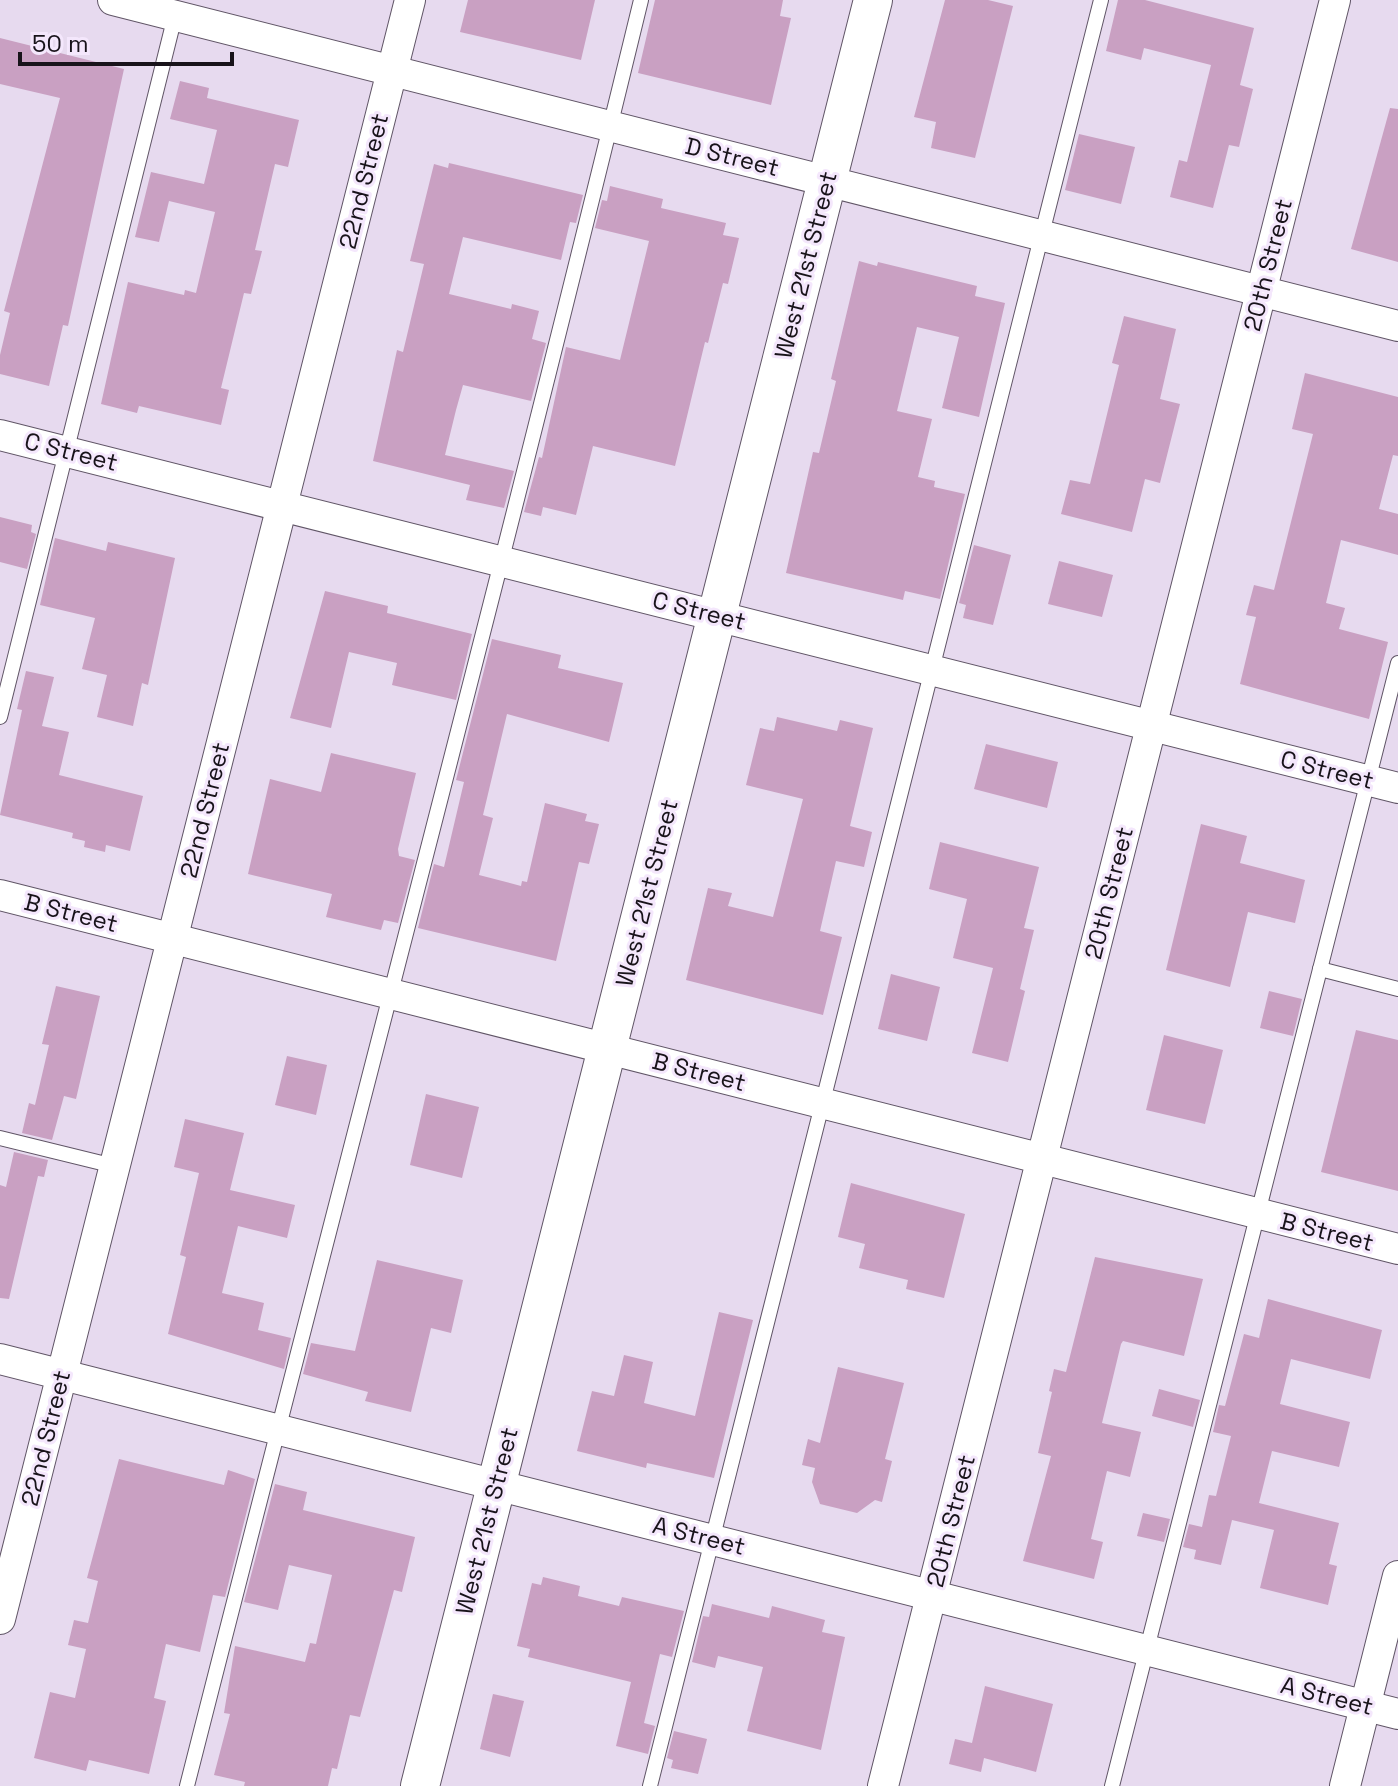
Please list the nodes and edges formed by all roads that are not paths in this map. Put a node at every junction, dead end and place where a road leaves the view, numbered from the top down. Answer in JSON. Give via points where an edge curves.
{"nodes":[{"id":1,"x":113,"y":0,"type":"edge"},
{"id":2,"x":410,"y":0,"type":"edge"},
{"id":3,"x":641,"y":0,"type":"edge"},
{"id":4,"x":873,"y":0,"type":"edge"},
{"id":5,"x":1101,"y":0,"type":"edge"},
{"id":6,"x":1335,"y":0,"type":"edge"},
{"id":7,"x":175,"y":16,"type":"junction"},
{"id":8,"x":393,"y":70,"type":"junction"},
{"id":9,"x":610,"y":125,"type":"junction"},
{"id":10,"x":827,"y":181,"type":"junction"},
{"id":11,"x":1040,"y":235,"type":"junction"},
{"id":12,"x":1262,"y":291,"type":"junction"},
{"id":13,"x":1398,"y":326,"type":"edge"},
{"id":14,"x":0,"y":435,"type":"edge"},
{"id":15,"x":66,"y":451,"type":"junction"},
{"id":16,"x":282,"y":505,"type":"junction"},
{"id":17,"x":502,"y":561,"type":"junction"},
{"id":18,"x":717,"y":616,"type":"junction"},
{"id":19,"x":1398,"y":663,"type":"edge"},
{"id":20,"x":932,"y":670,"type":"junction"},
{"id":21,"x":0,"y":717,"type":"edge"},
{"id":22,"x":1151,"y":726,"type":"junction"},
{"id":23,"x":1368,"y":781,"type":"junction"},
{"id":24,"x":1398,"y":788,"type":"edge"},
{"id":25,"x":0,"y":895,"type":"edge"},
{"id":26,"x":173,"y":939,"type":"junction"},
{"id":27,"x":1320,"y":969,"type":"junction"},
{"id":28,"x":1398,"y":989,"type":"edge"},
{"id":29,"x":387,"y":993,"type":"junction"},
{"id":30,"x":607,"y":1049,"type":"junction"},
{"id":31,"x":825,"y":1104,"type":"junction"},
{"id":32,"x":0,"y":1138,"type":"edge"},
{"id":33,"x":1041,"y":1159,"type":"junction"},
{"id":34,"x":114,"y":1166,"type":"junction"},
{"id":35,"x":1258,"y":1214,"type":"junction"},
{"id":36,"x":1398,"y":1249,"type":"edge"},
{"id":37,"x":0,"y":1359,"type":"edge"},
{"id":38,"x":62,"y":1375,"type":"junction"},
{"id":39,"x":277,"y":1430,"type":"junction"},
{"id":40,"x":496,"y":1485,"type":"junction"},
{"id":41,"x":713,"y":1539,"type":"junction"},
{"id":42,"x":1398,"y":1576,"type":"edge"},
{"id":43,"x":933,"y":1594,"type":"junction"},
{"id":44,"x":2,"y":1601,"type":"edge"},
{"id":45,"x":1146,"y":1649,"type":"junction"},
{"id":46,"x":1365,"y":1706,"type":"junction"},
{"id":47,"x":1398,"y":1714,"type":"edge"},
{"id":48,"x":187,"y":1786,"type":"edge"},
{"id":49,"x":420,"y":1786,"type":"edge"},
{"id":50,"x":650,"y":1786,"type":"edge"},
{"id":51,"x":883,"y":1786,"type":"edge"},
{"id":52,"x":1112,"y":1786,"type":"edge"},
{"id":53,"x":1345,"y":1786,"type":"edge"}],
"edges":[{"from":1,"to":7,"type":"street","name":"D Street"},
{"from":2,"to":8,"type":"street","name":"22nd Street"},
{"from":3,"to":9,"type":"lane"},
{"from":4,"to":10,"type":"street","name":"West 21st Street"},
{"from":5,"to":11,"type":"lane"},
{"from":6,"to":12,"type":"street","name":"20th Street"},
{"from":7,"to":8,"type":"street","name":"D Street"},
{"from":7,"to":15,"type":"lane"},
{"from":8,"to":9,"type":"street","name":"D Street"},
{"from":8,"to":16,"type":"street","name":"22nd Street"},
{"from":9,"to":10,"type":"street","name":"D Street"},
{"from":9,"to":17,"type":"lane"},
{"from":10,"to":11,"type":"street","name":"D Street"},
{"from":10,"to":18,"type":"street","name":"West 21st Street"},
{"from":11,"to":12,"type":"street","name":"D Street"},
{"from":11,"to":20,"type":"lane"},
{"from":12,"to":13,"type":"street","name":"D Street"},
{"from":12,"to":22,"type":"street","name":"20th Street"},
{"from":14,"to":15,"type":"street","name":"C Street"},
{"from":15,"to":16,"type":"street","name":"C Street"},
{"from":15,"to":21,"type":"lane"},
{"from":16,"to":17,"type":"street","name":"C Street"},
{"from":16,"to":26,"type":"street","name":"22nd Street"},
{"from":17,"to":18,"type":"street","name":"C Street"},
{"from":17,"to":29,"type":"lane"},
{"from":18,"to":20,"type":"street","name":"C Street"},
{"from":18,"to":30,"type":"street","name":"West 21st Street"},
{"from":19,"to":23,"type":"lane"},
{"from":20,"to":22,"type":"street","name":"C Street"},
{"from":20,"to":31,"type":"lane"},
{"from":22,"to":23,"type":"street","name":"C Street"},
{"from":22,"to":33,"type":"street","name":"20th Street"},
{"from":23,"to":24,"type":"street","name":"C Street"},
{"from":23,"to":27,"type":"lane"},
{"from":25,"to":26,"type":"street","name":"B Street"},
{"from":26,"to":29,"type":"street","name":"B Street"},
{"from":26,"to":34,"type":"street","name":"22nd Street"},
{"from":27,"to":28,"type":"lane"},
{"from":27,"to":35,"type":"lane"},
{"from":29,"to":30,"type":"street","name":"B Street"},
{"from":29,"to":39,"type":"lane"},
{"from":30,"to":31,"type":"street","name":"B Street"},
{"from":30,"to":40,"type":"street","name":"West 21st Street"},
{"from":31,"to":33,"type":"street","name":"B Street"},
{"from":31,"to":41,"type":"lane"},
{"from":32,"to":34,"type":"lane"},
{"from":33,"to":35,"type":"street","name":"B Street"},
{"from":33,"to":43,"type":"street","name":"20th Street"},
{"from":34,"to":38,"type":"street","name":"22nd Street"},
{"from":35,"to":36,"type":"street","name":"B Street"},
{"from":35,"to":45,"type":"lane"},
{"from":37,"to":38,"type":"street","name":"A Street"},
{"from":38,"to":39,"type":"street","name":"A Street"},
{"from":38,"to":44,"type":"street","name":"22nd Street"},
{"from":39,"to":40,"type":"street","name":"A Street"},
{"from":39,"to":48,"type":"lane"},
{"from":40,"to":41,"type":"street","name":"A Street"},
{"from":40,"to":49,"type":"street","name":"West 21st Street"},
{"from":41,"to":43,"type":"street","name":"A Street"},
{"from":41,"to":50,"type":"lane"},
{"from":42,"to":46,"type":"street"},
{"from":43,"to":45,"type":"street","name":"A Street"},
{"from":43,"to":51,"type":"street","name":"20th Street"},
{"from":45,"to":46,"type":"street","name":"A Street"},
{"from":45,"to":52,"type":"lane"},
{"from":46,"to":47,"type":"street","name":"A Street"},
{"from":46,"to":53,"type":"street"}]}
